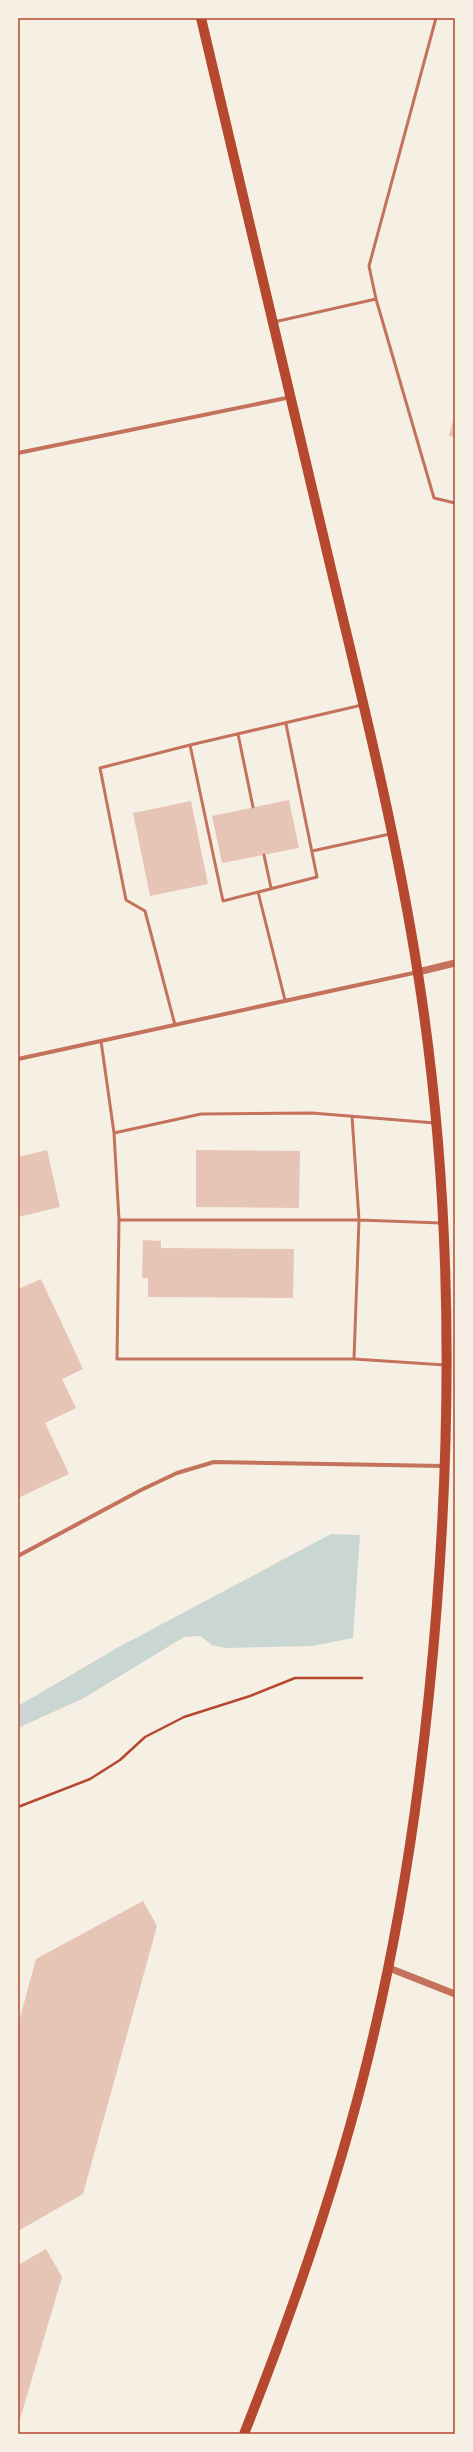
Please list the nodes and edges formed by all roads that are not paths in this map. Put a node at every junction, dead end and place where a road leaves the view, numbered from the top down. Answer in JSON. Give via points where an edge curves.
{"nodes":[{"id":1,"x":202,"y":18,"type":"edge"},
{"id":2,"x":436,"y":18,"type":"edge"},
{"id":3,"x":376,"y":299,"type":"junction"},
{"id":4,"x":273,"y":322,"type":"junction"},
{"id":5,"x":291,"y":397,"type":"junction"},
{"id":6,"x":18,"y":452,"type":"edge"},
{"id":7,"x":455,"y":503,"type":"edge"},
{"id":8,"x":364,"y":705,"type":"junction"},
{"id":9,"x":286,"y":724,"type":"junction"},
{"id":10,"x":238,"y":734,"type":"junction"},
{"id":11,"x":190,"y":745,"type":"junction"},
{"id":12,"x":253,"y":808,"type":"dead end"},
{"id":13,"x":392,"y":834,"type":"junction"},
{"id":14,"x":312,"y":851,"type":"junction"},
{"id":15,"x":264,"y":855,"type":"dead end"},
{"id":16,"x":271,"y":888,"type":"junction"},
{"id":17,"x":258,"y":892,"type":"junction"},
{"id":18,"x":455,"y":963,"type":"edge"},
{"id":19,"x":418,"y":972,"type":"junction"},
{"id":20,"x":285,"y":1000,"type":"junction"},
{"id":21,"x":175,"y":1025,"type":"junction"},
{"id":22,"x":101,"y":1041,"type":"junction"},
{"id":23,"x":18,"y":1059,"type":"edge"},
{"id":24,"x":352,"y":1116,"type":"junction"},
{"id":25,"x":436,"y":1123,"type":"junction"},
{"id":26,"x":114,"y":1133,"type":"junction"},
{"id":27,"x":119,"y":1220,"type":"junction"},
{"id":28,"x":359,"y":1220,"type":"junction"},
{"id":29,"x":444,"y":1223,"type":"junction"},
{"id":30,"x":354,"y":1359,"type":"junction"},
{"id":31,"x":448,"y":1366,"type":"junction"},
{"id":32,"x":446,"y":1466,"type":"junction"},
{"id":33,"x":18,"y":1556,"type":"edge"},
{"id":34,"x":389,"y":1968,"type":"junction"},
{"id":35,"x":455,"y":1994,"type":"edge"},
{"id":36,"x":244,"y":2434,"type":"edge"}],
"edges":[{"from":1,"to":4,"type":"main road"},
{"from":2,"to":3,"type":"lane","via":[[369,266]]},
{"from":3,"to":4,"type":"lane"},
{"from":3,"to":7,"type":"lane","via":[[434,498]]},
{"from":4,"to":5,"type":"main road"},
{"from":5,"to":6,"type":"street"},
{"from":5,"to":8,"type":"main road"},
{"from":8,"to":9,"type":"lane"},
{"from":8,"to":13,"type":"main road"},
{"from":9,"to":10,"type":"lane"},
{"from":9,"to":14,"type":"lane"},
{"from":10,"to":11,"type":"lane"},
{"from":10,"to":12,"type":"lane"},
{"from":11,"to":17,"type":"lane","via":[[222,901]]},
{"from":11,"to":21,"type":"lane","via":[[100,768],[126,900],[145,911]]},
{"from":13,"to":14,"type":"lane"},
{"from":13,"to":19,"type":"main road"},
{"from":14,"to":16,"type":"lane","via":[[317,877]]},
{"from":15,"to":16,"type":"lane"},
{"from":16,"to":17,"type":"lane"},
{"from":17,"to":20,"type":"lane"},
{"from":18,"to":19,"type":"street"},
{"from":19,"to":20,"type":"street"},
{"from":19,"to":25,"type":"main road"},
{"from":20,"to":21,"type":"street"},
{"from":21,"to":22,"type":"street"},
{"from":22,"to":23,"type":"street"},
{"from":22,"to":26,"type":"lane"},
{"from":24,"to":25,"type":"lane"},
{"from":24,"to":26,"type":"lane","via":[[312,1113],[201,1114]]},
{"from":24,"to":28,"type":"lane"},
{"from":25,"to":29,"type":"main road"},
{"from":26,"to":27,"type":"lane"},
{"from":27,"to":28,"type":"lane"},
{"from":27,"to":30,"type":"lane","via":[[117,1359]]},
{"from":28,"to":29,"type":"lane"},
{"from":28,"to":30,"type":"lane"},
{"from":29,"to":31,"type":"main road"},
{"from":30,"to":31,"type":"lane"},
{"from":31,"to":32,"type":"main road"},
{"from":32,"to":33,"type":"street","via":[[214,1462],[177,1473]]},
{"from":32,"to":34,"type":"main road","via":[[432,1685],[407,1865]]},
{"from":34,"to":35,"type":"street"},
{"from":34,"to":36,"type":"main road","via":[[360,2090],[326,2208],[298,2292]]}]}
